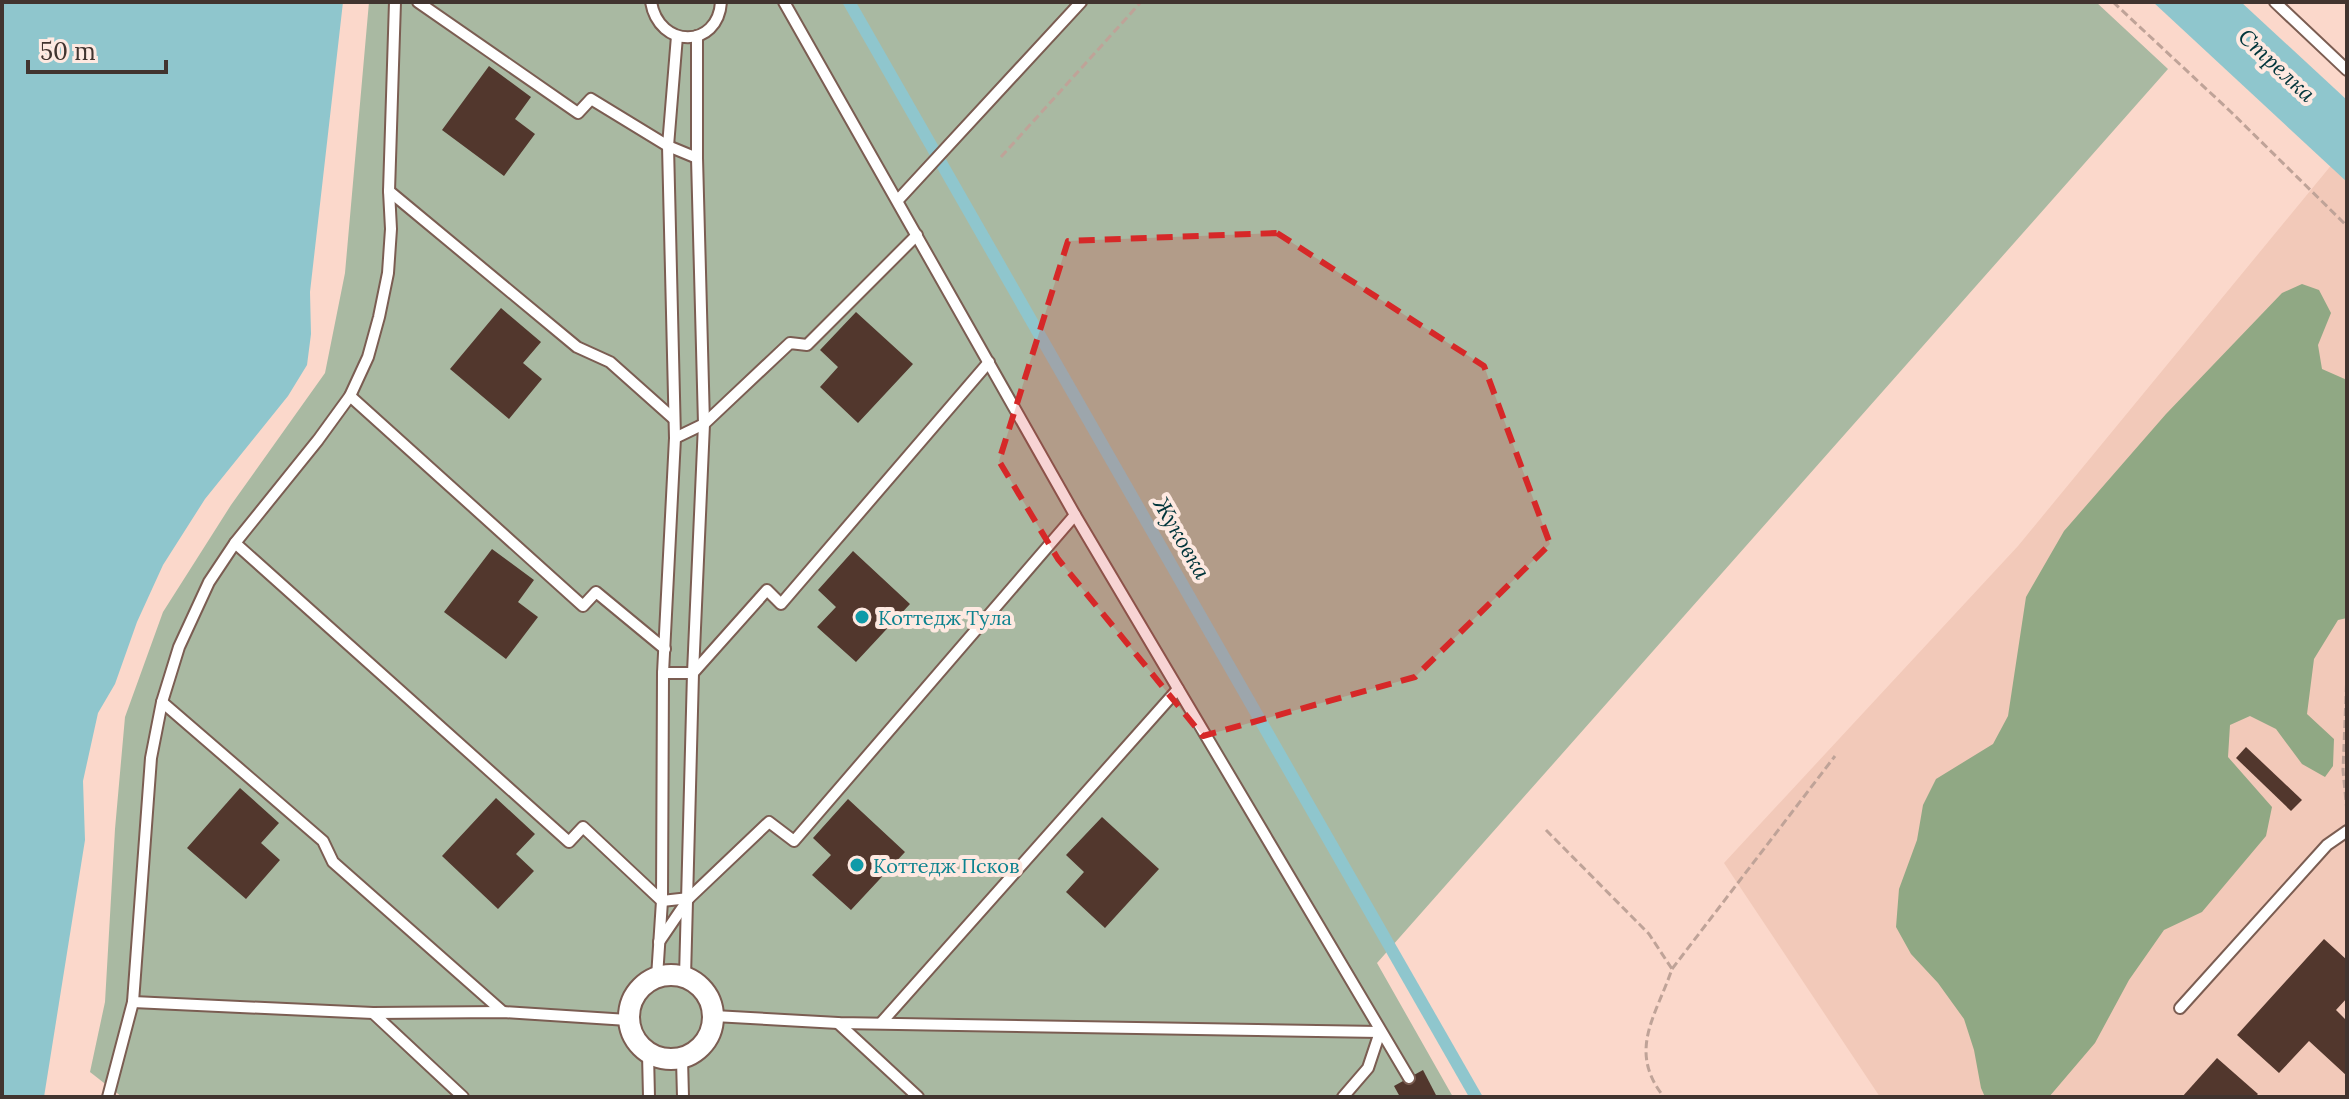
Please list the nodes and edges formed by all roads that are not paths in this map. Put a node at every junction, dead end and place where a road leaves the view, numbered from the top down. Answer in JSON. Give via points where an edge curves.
{"nodes":[{"id":1,"x":395,"y":2,"type":"edge"},
{"id":2,"x":418,"y":2,"type":"edge"},
{"id":3,"x":651,"y":2,"type":"edge"},
{"id":4,"x":721,"y":2,"type":"edge"},
{"id":5,"x":784,"y":2,"type":"edge"},
{"id":6,"x":1081,"y":2,"type":"edge"},
{"id":7,"x":2275,"y":2,"type":"edge"},
{"id":8,"x":677,"y":36,"type":"junction"},
{"id":9,"x":697,"y":36,"type":"junction"},
{"id":10,"x":2347,"y":70,"type":"edge"},
{"id":11,"x":668,"y":146,"type":"junction"},
{"id":12,"x":697,"y":158,"type":"junction"},
{"id":13,"x":389,"y":191,"type":"junction"},
{"id":14,"x":898,"y":200,"type":"junction"},
{"id":15,"x":917,"y":235,"type":"junction"},
{"id":16,"x":989,"y":362,"type":"junction"},
{"id":17,"x":350,"y":396,"type":"junction"},
{"id":18,"x":674,"y":419,"type":"junction"},
{"id":19,"x":704,"y":424,"type":"junction"},
{"id":20,"x":675,"y":438,"type":"junction"},
{"id":21,"x":1075,"y":515,"type":"junction"},
{"id":22,"x":235,"y":543,"type":"junction"},
{"id":23,"x":665,"y":649,"type":"junction"},
{"id":24,"x":663,"y":673,"type":"junction"},
{"id":25,"x":693,"y":673,"type":"junction"},
{"id":26,"x":1178,"y":689,"type":"junction"},
{"id":27,"x":162,"y":702,"type":"junction"},
{"id":28,"x":2347,"y":831,"type":"edge"},
{"id":29,"x":689,"y":898,"type":"junction"},
{"id":30,"x":662,"y":901,"type":"junction"},
{"id":31,"x":659,"y":942,"type":"junction"},
{"id":32,"x":657,"y":977,"type":"junction"},
{"id":33,"x":685,"y":977,"type":"junction"},
{"id":34,"x":133,"y":1002,"type":"junction"},
{"id":35,"x":2180,"y":1008,"type":"dead end"},
{"id":36,"x":503,"y":1012,"type":"junction"},
{"id":37,"x":373,"y":1013,"type":"junction"},
{"id":38,"x":714,"y":1016,"type":"junction"},
{"id":39,"x":628,"y":1020,"type":"junction"},
{"id":40,"x":838,"y":1023,"type":"junction"},
{"id":41,"x":881,"y":1023,"type":"junction"},
{"id":42,"x":1380,"y":1032,"type":"junction"},
{"id":43,"x":648,"y":1054,"type":"junction"},
{"id":44,"x":682,"y":1059,"type":"junction"},
{"id":45,"x":1409,"y":1078,"type":"dead end"},
{"id":46,"x":108,"y":1097,"type":"edge"},
{"id":47,"x":463,"y":1097,"type":"edge"},
{"id":48,"x":649,"y":1097,"type":"edge"},
{"id":49,"x":683,"y":1097,"type":"edge"},
{"id":50,"x":918,"y":1097,"type":"edge"},
{"id":51,"x":1343,"y":1097,"type":"edge"}],
"edges":[{"from":1,"to":13,"type":"lane"},
{"from":2,"to":11,"type":"lane","via":[[578,113],[591,99]]},
{"from":3,"to":8,"type":"lane","via":[[658,24]]},
{"from":4,"to":9,"type":"lane","via":[[716,21]]},
{"from":5,"to":14,"type":"lane"},
{"from":6,"to":14,"type":"lane"},
{"from":7,"to":10,"type":"lane"},
{"from":8,"to":9,"type":"lane"},
{"from":8,"to":11,"type":"lane"},
{"from":9,"to":12,"type":"lane"},
{"from":11,"to":12,"type":"lane"},
{"from":11,"to":18,"type":"lane"},
{"from":12,"to":19,"type":"lane"},
{"from":13,"to":17,"type":"lane","via":[[385,288],[368,357]]},
{"from":13,"to":18,"type":"lane","via":[[577,347],[610,362]]},
{"from":14,"to":15,"type":"lane"},
{"from":15,"to":16,"type":"lane"},
{"from":15,"to":19,"type":"lane","via":[[807,345],[790,343]]},
{"from":16,"to":21,"type":"lane"},
{"from":16,"to":25,"type":"lane","via":[[781,604],[767,590]]},
{"from":17,"to":22,"type":"lane"},
{"from":17,"to":23,"type":"lane","via":[[583,606],[596,592]]},
{"from":18,"to":20,"type":"lane"},
{"from":19,"to":20,"type":"lane"},
{"from":19,"to":25,"type":"lane"},
{"from":20,"to":23,"type":"lane"},
{"from":21,"to":26,"type":"lane"},
{"from":21,"to":29,"type":"lane","via":[[794,841],[769,822]]},
{"from":22,"to":27,"type":"lane","via":[[193,614]]},
{"from":22,"to":30,"type":"lane","via":[[569,842],[583,827]]},
{"from":23,"to":24,"type":"lane"},
{"from":24,"to":25,"type":"lane"},
{"from":24,"to":30,"type":"lane"},
{"from":25,"to":29,"type":"lane"},
{"from":26,"to":41,"type":"lane"},
{"from":26,"to":42,"type":"lane"},
{"from":27,"to":34,"type":"lane","via":[[149,773]]},
{"from":27,"to":36,"type":"lane","via":[[323,841],[333,862]]},
{"from":28,"to":35,"type":"lane","via":[[2327,845]]},
{"from":29,"to":30,"type":"lane"},
{"from":29,"to":31,"type":"lane"},
{"from":29,"to":33,"type":"lane"},
{"from":30,"to":31,"type":"lane"},
{"from":31,"to":32,"type":"lane"},
{"from":32,"to":33,"type":"street"},
{"from":32,"to":39,"type":"street","via":[[635,993]]},
{"from":33,"to":38,"type":"street","via":[[705,992]]},
{"from":34,"to":37,"type":"lane"},
{"from":34,"to":46,"type":"lane"},
{"from":36,"to":37,"type":"lane"},
{"from":36,"to":39,"type":"lane"},
{"from":37,"to":47,"type":"lane"},
{"from":38,"to":40,"type":"lane"},
{"from":38,"to":44,"type":"street","via":[[705,1043]]},
{"from":39,"to":43,"type":"street","via":[[638,1045]]},
{"from":40,"to":41,"type":"lane"},
{"from":40,"to":50,"type":"lane"},
{"from":41,"to":42,"type":"lane"},
{"from":42,"to":45,"type":"lane"},
{"from":42,"to":51,"type":"lane","via":[[1368,1068]]},
{"from":43,"to":44,"type":"street"},
{"from":43,"to":48,"type":"lane"},
{"from":44,"to":49,"type":"lane"}]}
